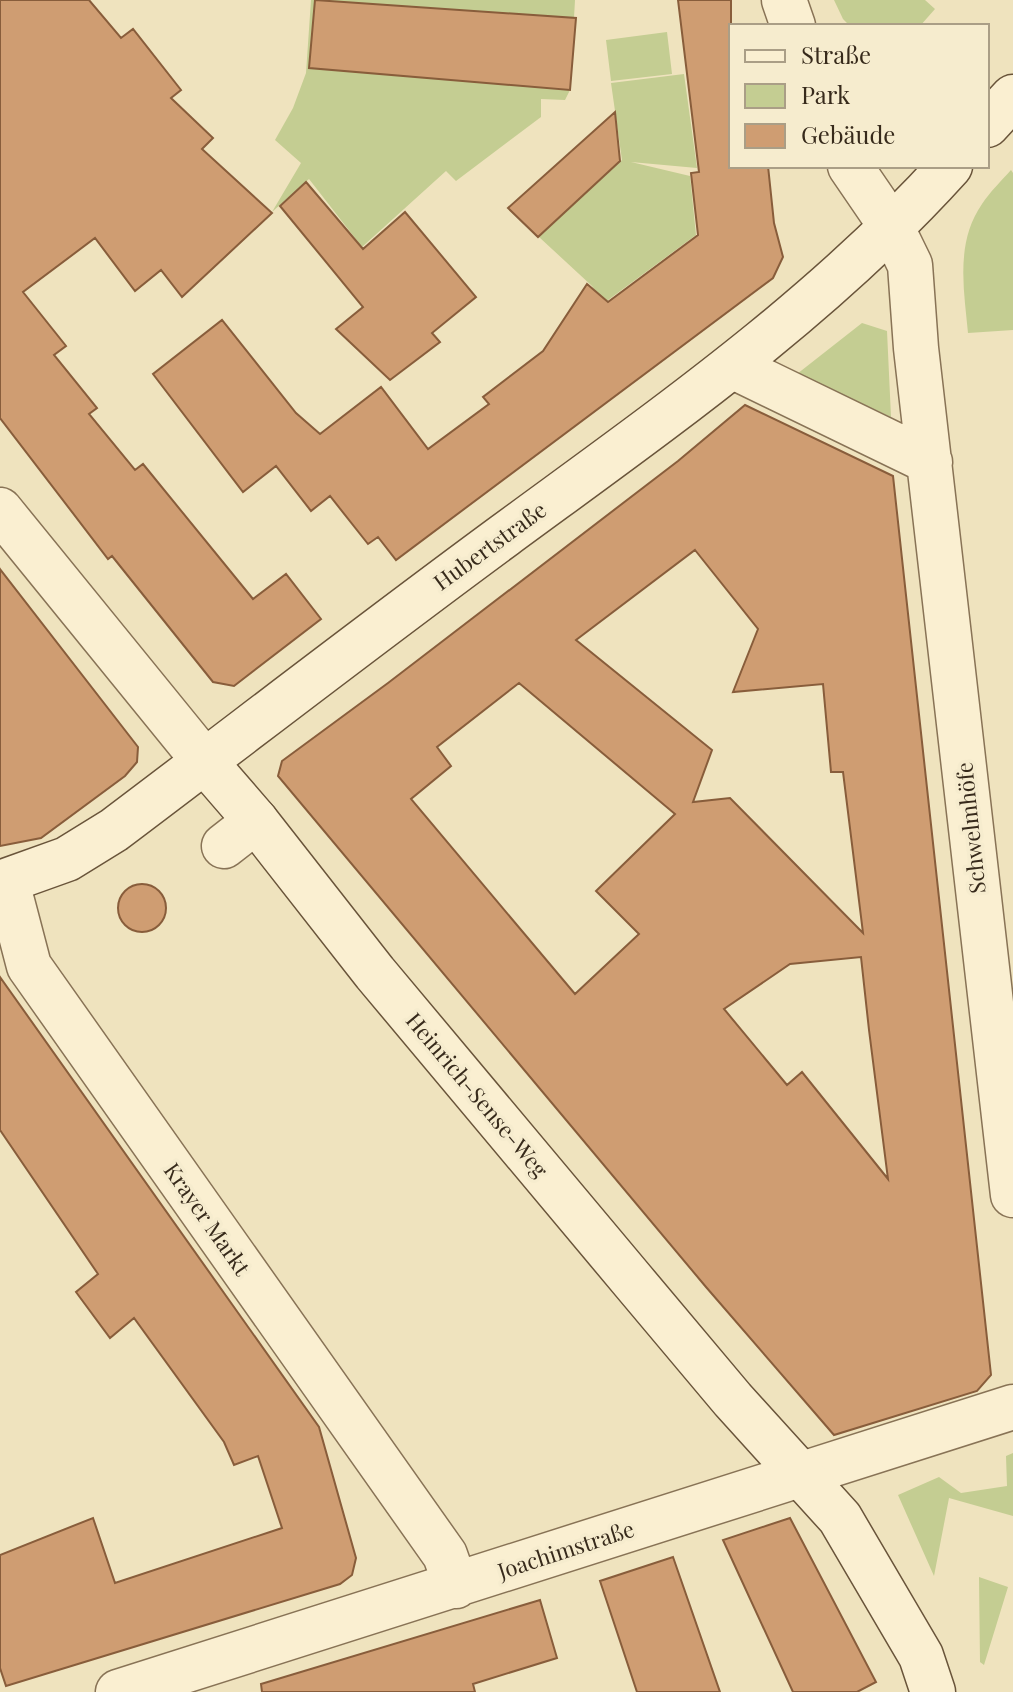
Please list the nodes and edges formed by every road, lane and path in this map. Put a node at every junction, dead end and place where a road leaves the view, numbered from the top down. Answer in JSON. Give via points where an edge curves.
{"nodes":[{"id":1,"x":784,"y":0,"type":"edge"},
{"id":2,"x":792,"y":24,"type":"edge"},
{"id":3,"x":1013,"y":97,"type":"edge"},
{"id":4,"x":989,"y":123,"type":"edge"},
{"id":5,"x":851,"y":168,"type":"edge"},
{"id":6,"x":948,"y":168,"type":"edge"},
{"id":7,"x":891,"y":226,"type":"junction"},
{"id":8,"x":734,"y":367,"type":"junction"},
{"id":9,"x":930,"y":462,"type":"junction"},
{"id":10,"x":0,"y":510,"type":"edge"},
{"id":11,"x":205,"y":762,"type":"junction"},
{"id":12,"x":3,"y":882,"type":"edge"},
{"id":13,"x":45,"y":910,"type":"dead end"},
{"id":14,"x":1013,"y":1195,"type":"edge"},
{"id":15,"x":1013,"y":1407,"type":"edge"},
{"id":16,"x":801,"y":1473,"type":"junction"},
{"id":17,"x":456,"y":1586,"type":"junction"},
{"id":18,"x":118,"y":1692,"type":"edge"},
{"id":19,"x":933,"y":1692,"type":"edge"}],
"edges":[{"from":1,"to":2,"type":"street"},
{"from":3,"to":4,"type":"street"},
{"from":5,"to":7,"type":"street","name":"Schwelmhöfe"},
{"from":6,"to":7,"type":"street","name":"Hubertstraße"},
{"from":7,"to":8,"type":"street","name":"Hubertstraße"},
{"from":7,"to":9,"type":"street","name":"Schwelmhöfe","via":[[910,265]]},
{"from":8,"to":9,"type":"street"},
{"from":8,"to":11,"type":"street","name":"Hubertstraße"},
{"from":9,"to":14,"type":"street","name":"Schwelmhöfe"},
{"from":10,"to":11,"type":"street","name":"Heinrich-Sense-Weg"},
{"from":11,"to":12,"type":"street","name":"Hubertstraße","via":[[67,859]]},
{"from":11,"to":16,"type":"street","name":"Heinrich-Sense-Weg","via":[[240,833],[375,973],[733,1400]]},
{"from":12,"to":13,"type":"street"},
{"from":12,"to":17,"type":"street","name":"Krayer Markt","via":[[29,966],[445,1555]]},
{"from":15,"to":16,"type":"street","name":"Joachimstraße"},
{"from":16,"to":17,"type":"street","name":"Joachimstraße"},
{"from":16,"to":19,"type":"street","name":"Heinrich-Sense-Weg","via":[[852,1535],[921,1656]]},
{"from":17,"to":18,"type":"street","name":"Joachimstraße"}]}
